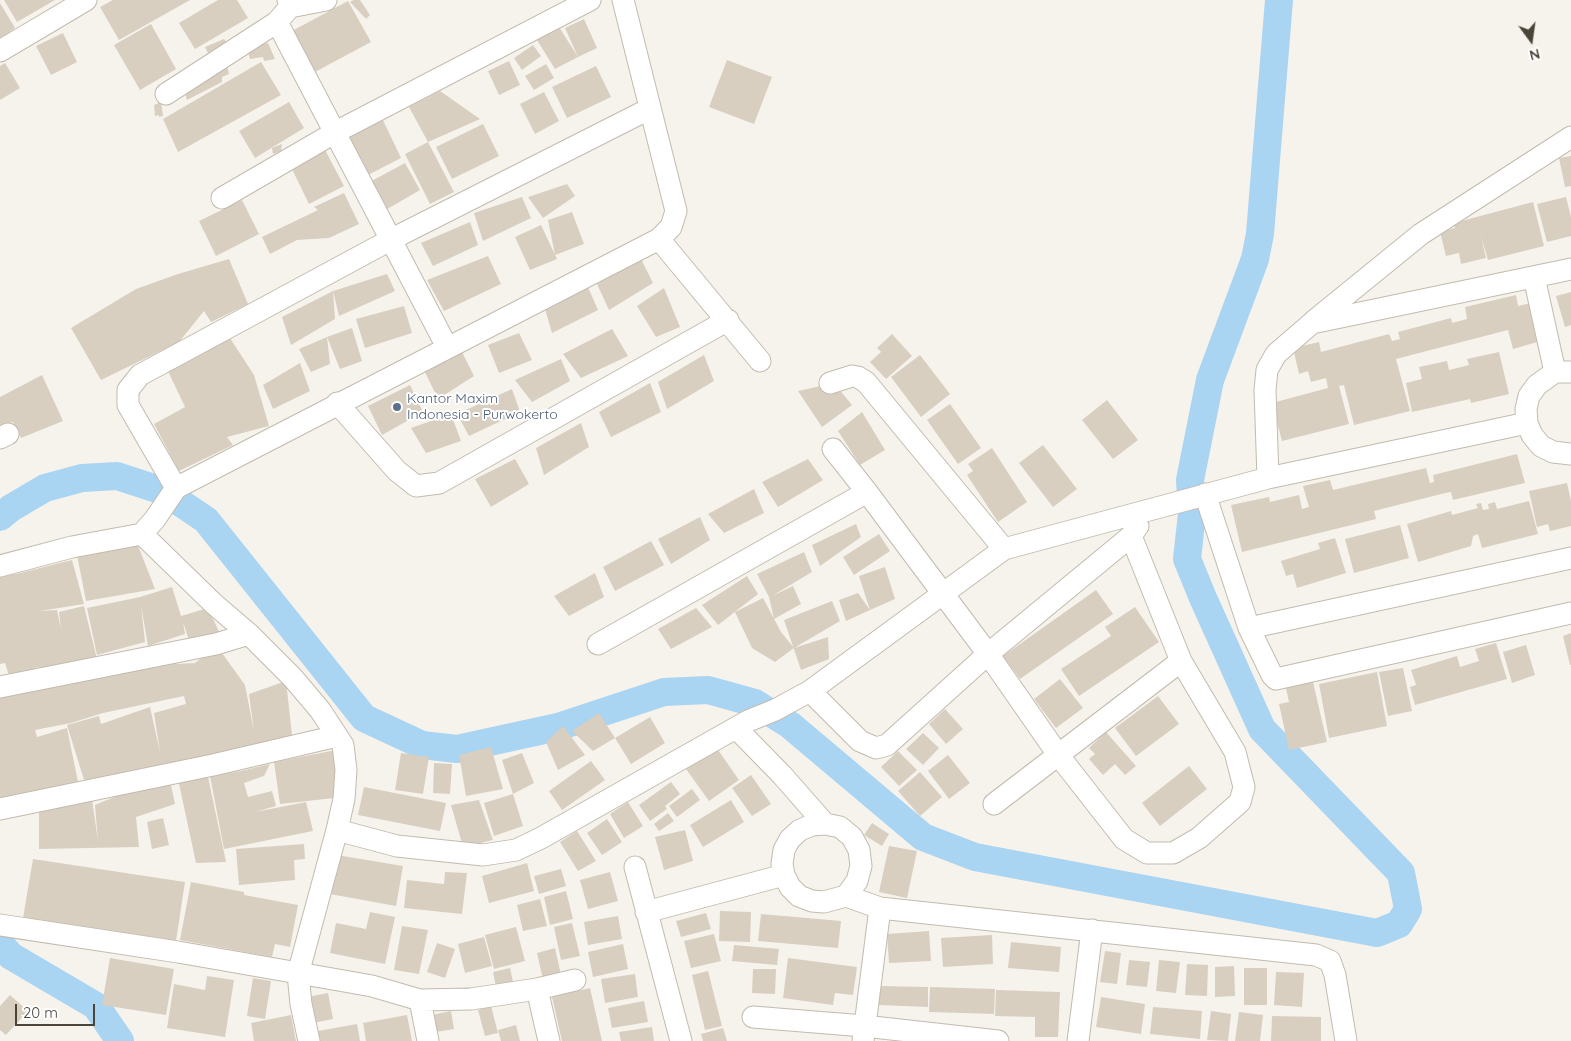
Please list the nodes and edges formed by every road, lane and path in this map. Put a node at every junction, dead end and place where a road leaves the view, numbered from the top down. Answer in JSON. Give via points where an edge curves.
{"nodes":[{"id":1,"x":86,"y":0,"type":"edge"},
{"id":2,"x":326,"y":0,"type":"edge"},
{"id":3,"x":590,"y":0,"type":"edge"},
{"id":4,"x":623,"y":0,"type":"edge"},
{"id":5,"x":285,"y":10,"type":"edge"},
{"id":6,"x":0,"y":51,"type":"edge"},
{"id":7,"x":166,"y":94,"type":"dead end"},
{"id":8,"x":649,"y":109,"type":"junction"},
{"id":9,"x":334,"y":133,"type":"junction"},
{"id":10,"x":1571,"y":136,"type":"edge"},
{"id":11,"x":222,"y":198,"type":"dead end"},
{"id":12,"x":392,"y":239,"type":"junction"},
{"id":13,"x":658,"y":239,"type":"junction"},
{"id":14,"x":1571,"y":269,"type":"edge"},
{"id":15,"x":1534,"y":277,"type":"junction"},
{"id":16,"x":728,"y":320,"type":"junction"},
{"id":17,"x":1312,"y":323,"type":"junction"},
{"id":18,"x":447,"y":347,"type":"junction"},
{"id":19,"x":760,"y":361,"type":"dead end"},
{"id":20,"x":1563,"y":372,"type":"edge"},
{"id":21,"x":830,"y":383,"type":"dead end"},
{"id":22,"x":337,"y":403,"type":"junction"},
{"id":23,"x":1527,"y":423,"type":"junction"},
{"id":24,"x":832,"y":449,"type":"dead end"},
{"id":25,"x":1571,"y":454,"type":"edge"},
{"id":26,"x":1268,"y":478,"type":"junction"},
{"id":27,"x":174,"y":490,"type":"junction"},
{"id":28,"x":867,"y":492,"type":"junction"},
{"id":29,"x":1199,"y":496,"type":"junction"},
{"id":30,"x":1158,"y":507,"type":"junction"},
{"id":31,"x":149,"y":527,"type":"junction"},
{"id":32,"x":1131,"y":536,"type":"junction"},
{"id":33,"x":1004,"y":549,"type":"junction"},
{"id":34,"x":1571,"y":558,"type":"edge"},
{"id":35,"x":0,"y":566,"type":"edge"},
{"id":36,"x":942,"y":594,"type":"junction"},
{"id":37,"x":1571,"y":613,"type":"edge"},
{"id":38,"x":1249,"y":628,"type":"junction"},
{"id":39,"x":249,"y":634,"type":"junction"},
{"id":40,"x":598,"y":644,"type":"dead end"},
{"id":41,"x":988,"y":654,"type":"junction"},
{"id":42,"x":1181,"y":661,"type":"junction"},
{"id":43,"x":0,"y":687,"type":"edge"},
{"id":44,"x":810,"y":691,"type":"junction"},
{"id":45,"x":742,"y":724,"type":"junction"},
{"id":46,"x":337,"y":736,"type":"junction"},
{"id":47,"x":1059,"y":756,"type":"junction"},
{"id":48,"x":994,"y":804,"type":"dead end"},
{"id":49,"x":0,"y":809,"type":"edge"},
{"id":50,"x":825,"y":824,"type":"junction"},
{"id":51,"x":337,"y":830,"type":"junction"},
{"id":52,"x":635,"y":867,"type":"dead end"},
{"id":53,"x":784,"y":875,"type":"junction"},
{"id":54,"x":846,"y":896,"type":"junction"},
{"id":55,"x":880,"y":908,"type":"junction"},
{"id":56,"x":646,"y":912,"type":"junction"},
{"id":57,"x":0,"y":925,"type":"edge"},
{"id":58,"x":1092,"y":930,"type":"junction"},
{"id":59,"x":298,"y":974,"type":"junction"},
{"id":60,"x":575,"y":980,"type":"dead end"},
{"id":61,"x":537,"y":990,"type":"junction"},
{"id":62,"x":420,"y":1000,"type":"junction"},
{"id":63,"x":753,"y":1017,"type":"dead end"},
{"id":64,"x":863,"y":1033,"type":"edge"},
{"id":65,"x":309,"y":1041,"type":"edge"},
{"id":66,"x":428,"y":1041,"type":"edge"},
{"id":67,"x":550,"y":1041,"type":"edge"},
{"id":68,"x":681,"y":1041,"type":"edge"},
{"id":69,"x":998,"y":1041,"type":"edge"},
{"id":70,"x":1078,"y":1041,"type":"edge"},
{"id":71,"x":1346,"y":1041,"type":"edge"}],
"edges":[{"from":1,"to":6,"type":"street"},
{"from":2,"to":5,"type":"street"},
{"from":3,"to":9,"type":"street"},
{"from":4,"to":8,"type":"street"},
{"from":5,"to":7,"type":"street"},
{"from":5,"to":9,"type":"street"},
{"from":8,"to":12,"type":"street"},
{"from":8,"to":13,"type":"street","via":[[676,211],[671,226]]},
{"from":9,"to":11,"type":"street"},
{"from":9,"to":12,"type":"street"},
{"from":10,"to":17,"type":"street","via":[[1421,234]]},
{"from":12,"to":18,"type":"street"},
{"from":12,"to":27,"type":"street","via":[[140,375],[128,390],[128,405]]},
{"from":13,"to":16,"type":"street"},
{"from":13,"to":18,"type":"street"},
{"from":14,"to":15,"type":"street"},
{"from":15,"to":17,"type":"street"},
{"from":15,"to":20,"type":"street"},
{"from":16,"to":19,"type":"street"},
{"from":16,"to":22,"type":"street","via":[[439,483],[416,486],[397,471]]},
{"from":17,"to":26,"type":"street","via":[[1276,354],[1267,370]]},
{"from":18,"to":22,"type":"street"},
{"from":20,"to":23,"type":"street","via":[[1537,385],[1529,396]]},
{"from":21,"to":33,"type":"street","via":[[852,376],[866,382]]},
{"from":22,"to":27,"type":"street"},
{"from":23,"to":25,"type":"street","via":[[1542,446],[1554,452]]},
{"from":23,"to":26,"type":"street"},
{"from":24,"to":28,"type":"street"},
{"from":26,"to":29,"type":"street"},
{"from":27,"to":31,"type":"street"},
{"from":28,"to":36,"type":"street"},
{"from":28,"to":40,"type":"street"},
{"from":29,"to":30,"type":"street"},
{"from":29,"to":38,"type":"street"},
{"from":30,"to":32,"type":"street"},
{"from":30,"to":33,"type":"street"},
{"from":31,"to":35,"type":"street"},
{"from":31,"to":39,"type":"street","via":[[214,604]]},
{"from":32,"to":41,"type":"street"},
{"from":32,"to":42,"type":"street"},
{"from":33,"to":36,"type":"street"},
{"from":34,"to":38,"type":"street"},
{"from":36,"to":41,"type":"street"},
{"from":36,"to":44,"type":"street"},
{"from":37,"to":38,"type":"street","via":[[1278,679],[1272,675]]},
{"from":39,"to":43,"type":"street","via":[[216,644]]},
{"from":39,"to":46,"type":"street","via":[[293,678]]},
{"from":41,"to":44,"type":"street","via":[[887,745],[876,748],[860,741]]},
{"from":41,"to":47,"type":"street"},
{"from":42,"to":47,"type":"street"},
{"from":42,"to":47,"type":"street","via":[[1235,752],[1244,787],[1240,802],[1199,838],[1173,853],[1147,853],[1124,838]]},
{"from":44,"to":45,"type":"street"},
{"from":45,"to":50,"type":"street"},
{"from":45,"to":51,"type":"street","via":[[516,850],[483,855],[422,850]]},
{"from":46,"to":49,"type":"street"},
{"from":46,"to":51,"type":"street","via":[[343,745],[346,770]]},
{"from":47,"to":48,"type":"street"},
{"from":50,"to":53,"type":"street","via":[[800,830],[790,839],[784,850]]},
{"from":50,"to":54,"type":"street","via":[[840,827],[852,837],[859,850],[861,866],[858,881]]},
{"from":51,"to":59,"type":"street"},
{"from":52,"to":56,"type":"street"},
{"from":53,"to":54,"type":"street","via":[[799,896],[812,902]]},
{"from":53,"to":56,"type":"street"},
{"from":54,"to":55,"type":"street"},
{"from":55,"to":58,"type":"street"},
{"from":55,"to":64,"type":"street"},
{"from":56,"to":68,"type":"street"},
{"from":57,"to":59,"type":"street"},
{"from":58,"to":70,"type":"street"},
{"from":58,"to":71,"type":"street","via":[[1316,955],[1330,961]]},
{"from":59,"to":62,"type":"street","via":[[372,986]]},
{"from":59,"to":65,"type":"street"},
{"from":60,"to":61,"type":"street"},
{"from":61,"to":62,"type":"street","via":[[472,1000]]},
{"from":61,"to":67,"type":"street"},
{"from":62,"to":66,"type":"street"},
{"from":63,"to":64,"type":"street"},
{"from":64,"to":69,"type":"street"}]}
